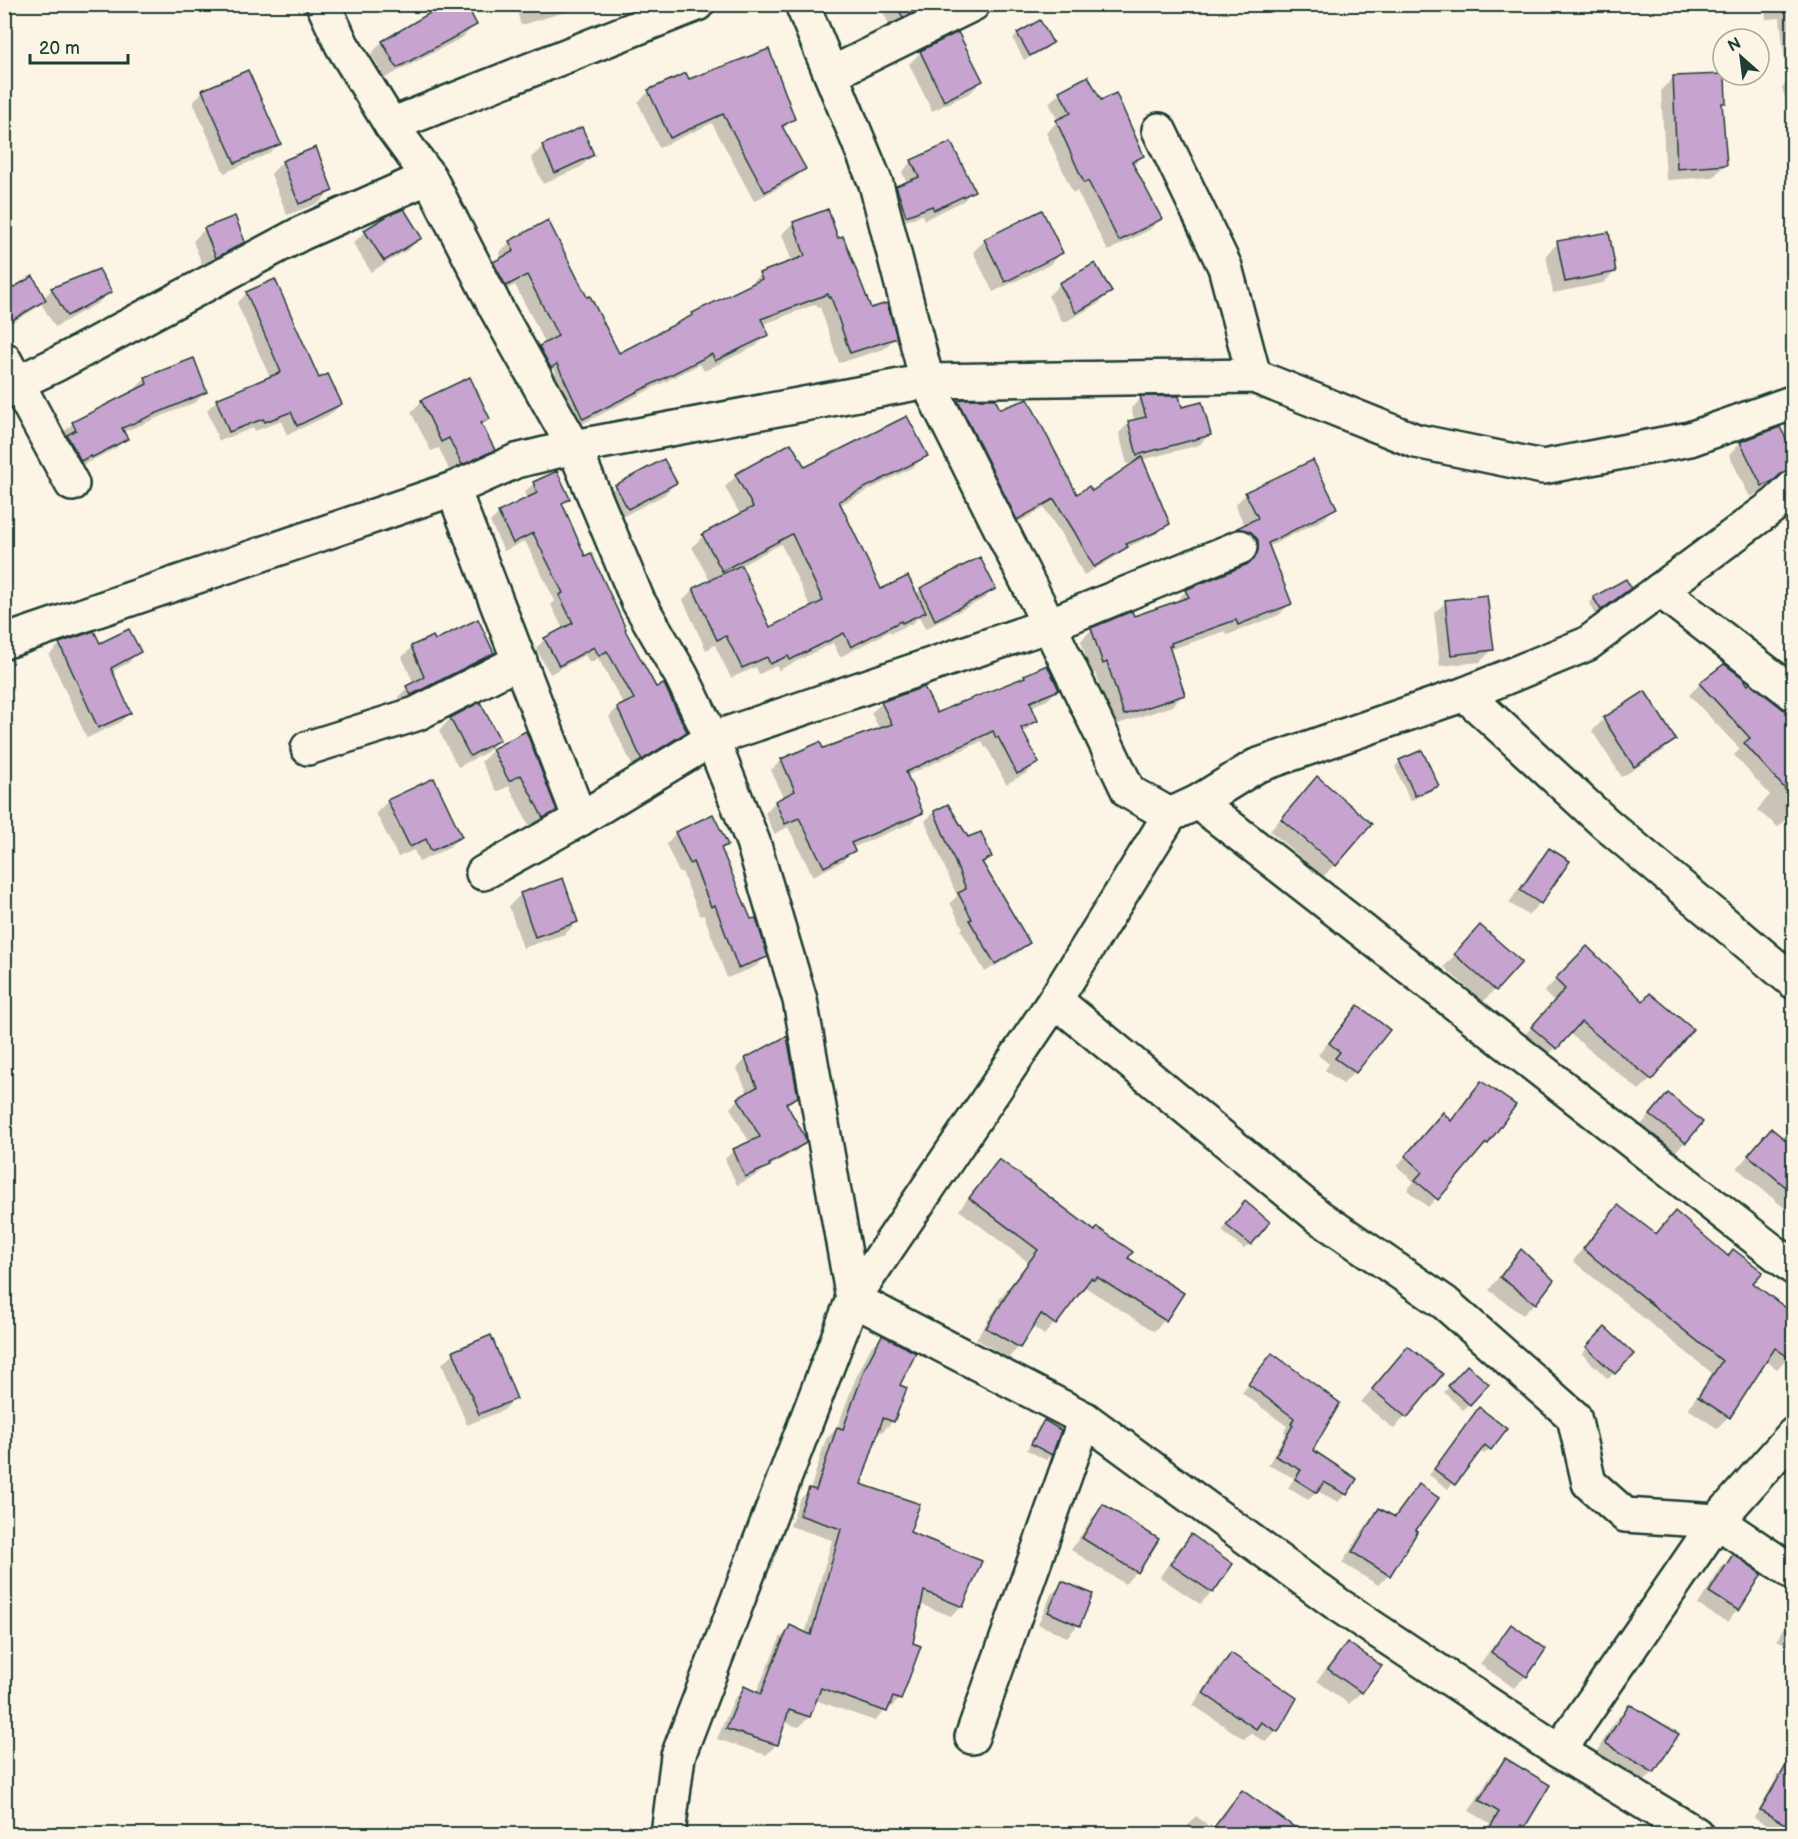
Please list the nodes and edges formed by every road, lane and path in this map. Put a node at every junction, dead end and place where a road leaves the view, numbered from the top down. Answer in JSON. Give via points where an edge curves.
{"nodes":[{"id":1,"x":322,"y":4,"type":"edge"},
{"id":2,"x":697,"y":4,"type":"edge"},
{"id":3,"x":802,"y":4,"type":"edge"},
{"id":4,"x":973,"y":4,"type":"edge"},
{"id":5,"x":831,"y":74,"type":"junction"},
{"id":6,"x":391,"y":125,"type":"junction"},
{"id":7,"x":1159,"y":130,"type":"dead end"},
{"id":8,"x":429,"y":177,"type":"junction"},
{"id":9,"x":11,"y":371,"type":"edge"},
{"id":10,"x":1254,"y":376,"type":"junction"},
{"id":11,"x":927,"y":381,"type":"junction"},
{"id":12,"x":1794,"y":402,"type":"edge"},
{"id":13,"x":574,"y":447,"type":"junction"},
{"id":14,"x":72,"y":484,"type":"dead end"},
{"id":15,"x":1794,"y":487,"type":"edge"},
{"id":16,"x":453,"y":489,"type":"junction"},
{"id":17,"x":1240,"y":547,"type":"dead end"},
{"id":18,"x":1660,"y":590,"type":"junction"},
{"id":19,"x":1049,"y":624,"type":"junction"},
{"id":20,"x":4,"y":642,"type":"edge"},
{"id":21,"x":520,"y":661,"type":"junction"},
{"id":22,"x":1465,"y":694,"type":"junction"},
{"id":23,"x":1794,"y":694,"type":"edge"},
{"id":24,"x":712,"y":739,"type":"junction"},
{"id":25,"x":309,"y":748,"type":"dead end"},
{"id":26,"x":1184,"y":808,"type":"junction"},
{"id":27,"x":580,"y":819,"type":"junction"},
{"id":28,"x":483,"y":873,"type":"dead end"},
{"id":29,"x":1794,"y":982,"type":"edge"},
{"id":30,"x":1055,"y":1000,"type":"junction"},
{"id":31,"x":1794,"y":1268,"type":"edge"},
{"id":32,"x":853,"y":1299,"type":"junction"},
{"id":33,"x":1085,"y":1419,"type":"junction"},
{"id":34,"x":1794,"y":1434,"type":"edge"},
{"id":35,"x":1717,"y":1521,"type":"junction"},
{"id":36,"x":1794,"y":1574,"type":"edge"},
{"id":37,"x":972,"y":1737,"type":"dead end"},
{"id":38,"x":1559,"y":1751,"type":"junction"},
{"id":39,"x":668,"y":1834,"type":"edge"},
{"id":40,"x":1696,"y":1834,"type":"edge"}],
"edges":[{"from":1,"to":6,"type":"street"},
{"from":2,"to":6,"type":"street"},
{"from":3,"to":5,"type":"street"},
{"from":4,"to":5,"type":"street"},
{"from":5,"to":11,"type":"street","via":[[876,184]]},
{"from":6,"to":8,"type":"street"},
{"from":7,"to":10,"type":"street","via":[[1225,267]]},
{"from":8,"to":9,"type":"street","via":[[302,234],[57,364]]},
{"from":8,"to":13,"type":"street","via":[[497,310]]},
{"from":9,"to":14,"type":"street"},
{"from":10,"to":11,"type":"street"},
{"from":10,"to":12,"type":"street","via":[[1416,441],[1543,467],[1690,439]]},
{"from":11,"to":13,"type":"street"},
{"from":11,"to":19,"type":"street"},
{"from":13,"to":16,"type":"street","via":[[516,460]]},
{"from":13,"to":24,"type":"street","via":[[638,601]]},
{"from":15,"to":18,"type":"street"},
{"from":16,"to":20,"type":"street"},
{"from":16,"to":21,"type":"street"},
{"from":17,"to":19,"type":"street"},
{"from":18,"to":22,"type":"street","via":[[1587,644]]},
{"from":18,"to":23,"type":"street"},
{"from":19,"to":24,"type":"street"},
{"from":19,"to":26,"type":"street","via":[[1129,792]]},
{"from":21,"to":25,"type":"street","via":[[416,714]]},
{"from":21,"to":27,"type":"street"},
{"from":22,"to":26,"type":"street","via":[[1256,766]]},
{"from":22,"to":29,"type":"street","via":[[1605,823]]},
{"from":24,"to":27,"type":"street"},
{"from":24,"to":32,"type":"street","via":[[753,842],[800,1000]]},
{"from":26,"to":30,"type":"street"},
{"from":26,"to":31,"type":"street"},
{"from":27,"to":28,"type":"street"},
{"from":30,"to":32,"type":"street"},
{"from":30,"to":35,"type":"street","via":[[1319,1217],[1445,1304],[1574,1417],[1588,1483],[1625,1515]]},
{"from":32,"to":33,"type":"street"},
{"from":32,"to":39,"type":"street","via":[[678,1756]]},
{"from":33,"to":37,"type":"street"},
{"from":33,"to":38,"type":"street","via":[[1340,1606]]},
{"from":34,"to":35,"type":"street"},
{"from":35,"to":36,"type":"street"},
{"from":35,"to":38,"type":"street"},
{"from":38,"to":40,"type":"street"}]}
